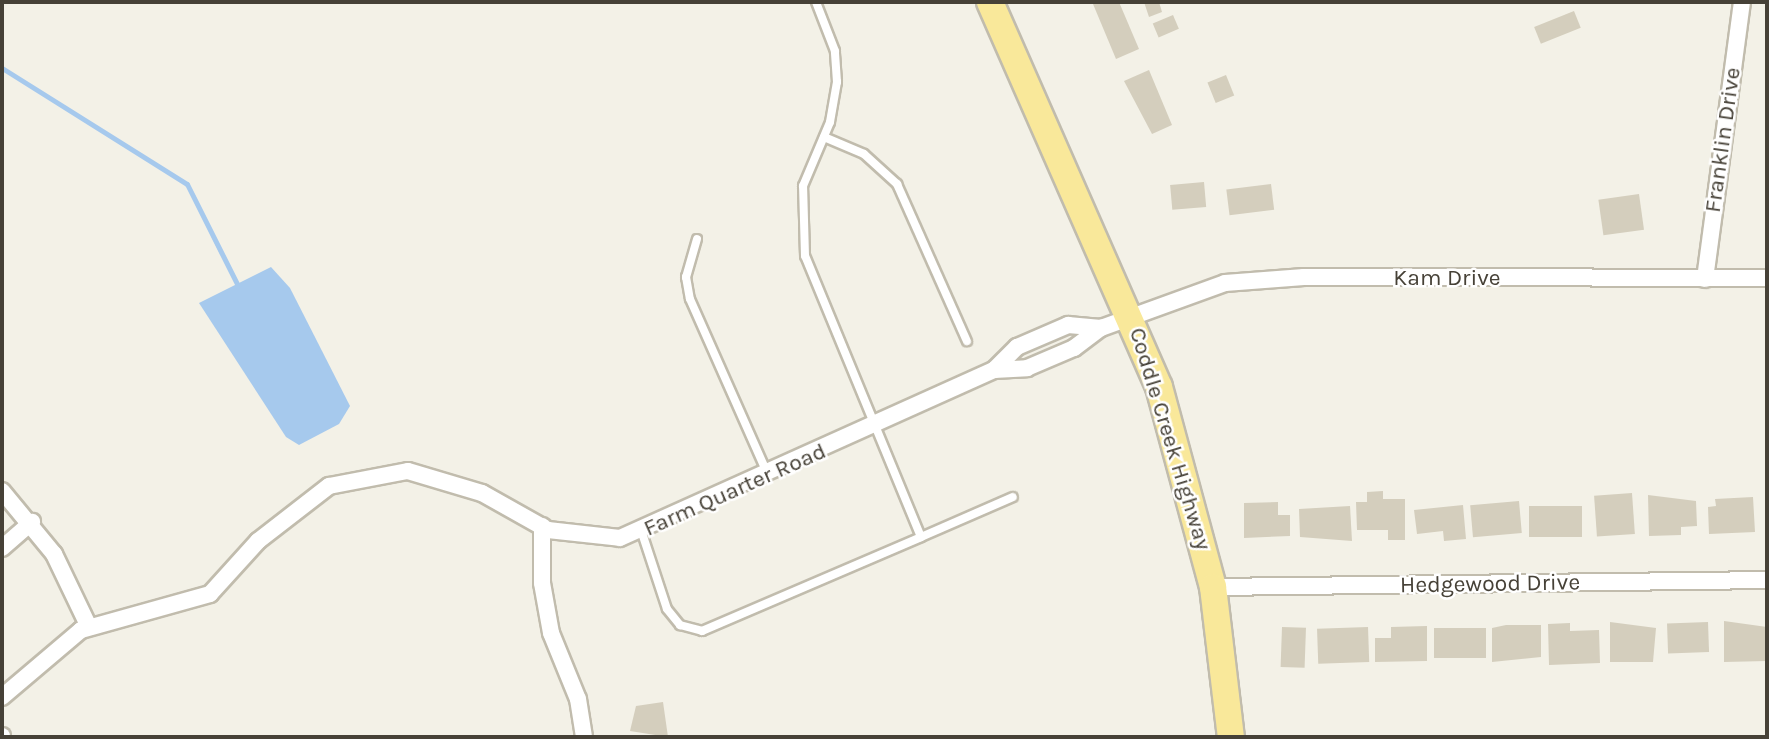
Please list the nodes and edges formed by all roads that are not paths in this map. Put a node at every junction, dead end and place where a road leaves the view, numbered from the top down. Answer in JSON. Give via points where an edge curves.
{"nodes":[{"id":1,"x":816,"y":2,"type":"edge"},
{"id":2,"x":990,"y":2,"type":"edge"},
{"id":3,"x":1742,"y":2,"type":"edge"},
{"id":4,"x":824,"y":137,"type":"junction"},
{"id":5,"x":697,"y":239,"type":"dead end"},
{"id":6,"x":1767,"y":278,"type":"edge"},
{"id":7,"x":1705,"y":279,"type":"junction"},
{"id":8,"x":1133,"y":316,"type":"junction"},
{"id":9,"x":1101,"y":328,"type":"junction"},
{"id":10,"x":967,"y":341,"type":"dead end"},
{"id":11,"x":993,"y":370,"type":"junction"},
{"id":12,"x":876,"y":425,"type":"junction"},
{"id":13,"x":768,"y":475,"type":"junction"},
{"id":14,"x":2,"y":491,"type":"edge"},
{"id":15,"x":1013,"y":497,"type":"dead end"},
{"id":16,"x":32,"y":522,"type":"junction"},
{"id":17,"x":542,"y":526,"type":"junction"},
{"id":18,"x":642,"y":533,"type":"junction"},
{"id":19,"x":921,"y":537,"type":"junction"},
{"id":20,"x":2,"y":548,"type":"edge"},
{"id":21,"x":1767,"y":580,"type":"edge"},
{"id":22,"x":1213,"y":587,"type":"junction"},
{"id":23,"x":89,"y":627,"type":"junction"},
{"id":24,"x":2,"y":697,"type":"edge"},
{"id":25,"x":584,"y":737,"type":"edge"},
{"id":26,"x":1231,"y":737,"type":"edge"}],
"edges":[{"from":1,"to":4,"type":"lane","via":[[835,51],[837,82]]},
{"from":2,"to":8,"type":"main road","name":"Coddle Creek Highway"},
{"from":3,"to":7,"type":"street","name":"Franklin Drive"},
{"from":4,"to":10,"type":"lane","via":[[864,154],[897,184]]},
{"from":4,"to":12,"type":"lane","via":[[803,186],[800,230],[805,256]]},
{"from":5,"to":13,"type":"lane","via":[[686,277],[690,299]]},
{"from":6,"to":7,"type":"street","name":"Kam Drive"},
{"from":7,"to":8,"type":"street","name":"Kam Drive","via":[[1304,277],[1225,283]]},
{"from":8,"to":9,"type":"street","name":"Farm Quarter Road"},
{"from":8,"to":22,"type":"main road","name":"Coddle Creek Highway","via":[[1159,387]]},
{"from":9,"to":11,"type":"street","name":"Farm Quarter Road","via":[[1074,348],[1027,368]]},
{"from":9,"to":11,"type":"street","name":"Farm Quarter Road","via":[[1068,325],[1017,347]]},
{"from":11,"to":12,"type":"street","name":"Farm Quarter Road"},
{"from":12,"to":13,"type":"street","name":"Farm Quarter Road"},
{"from":12,"to":19,"type":"lane"},
{"from":13,"to":18,"type":"street","name":"Farm Quarter Road"},
{"from":14,"to":16,"type":"street"},
{"from":15,"to":19,"type":"lane"},
{"from":16,"to":20,"type":"street"},
{"from":16,"to":23,"type":"street"},
{"from":17,"to":18,"type":"street","name":"Farm Quarter Road","via":[[598,539]]},
{"from":17,"to":23,"type":"street","name":"Farm Quarter Road","via":[[443,479],[408,471],[359,477],[300,503],[210,594]]},
{"from":17,"to":25,"type":"street","via":[[542,583],[551,633],[578,699]]},
{"from":18,"to":19,"type":"lane","via":[[667,610],[680,625],[702,631]]},
{"from":21,"to":22,"type":"street","name":"Hedgewood Drive"},
{"from":22,"to":26,"type":"main road","name":"Coddle Creek Highway"},
{"from":23,"to":24,"type":"street","name":"Farm Quarter Road"}]}
